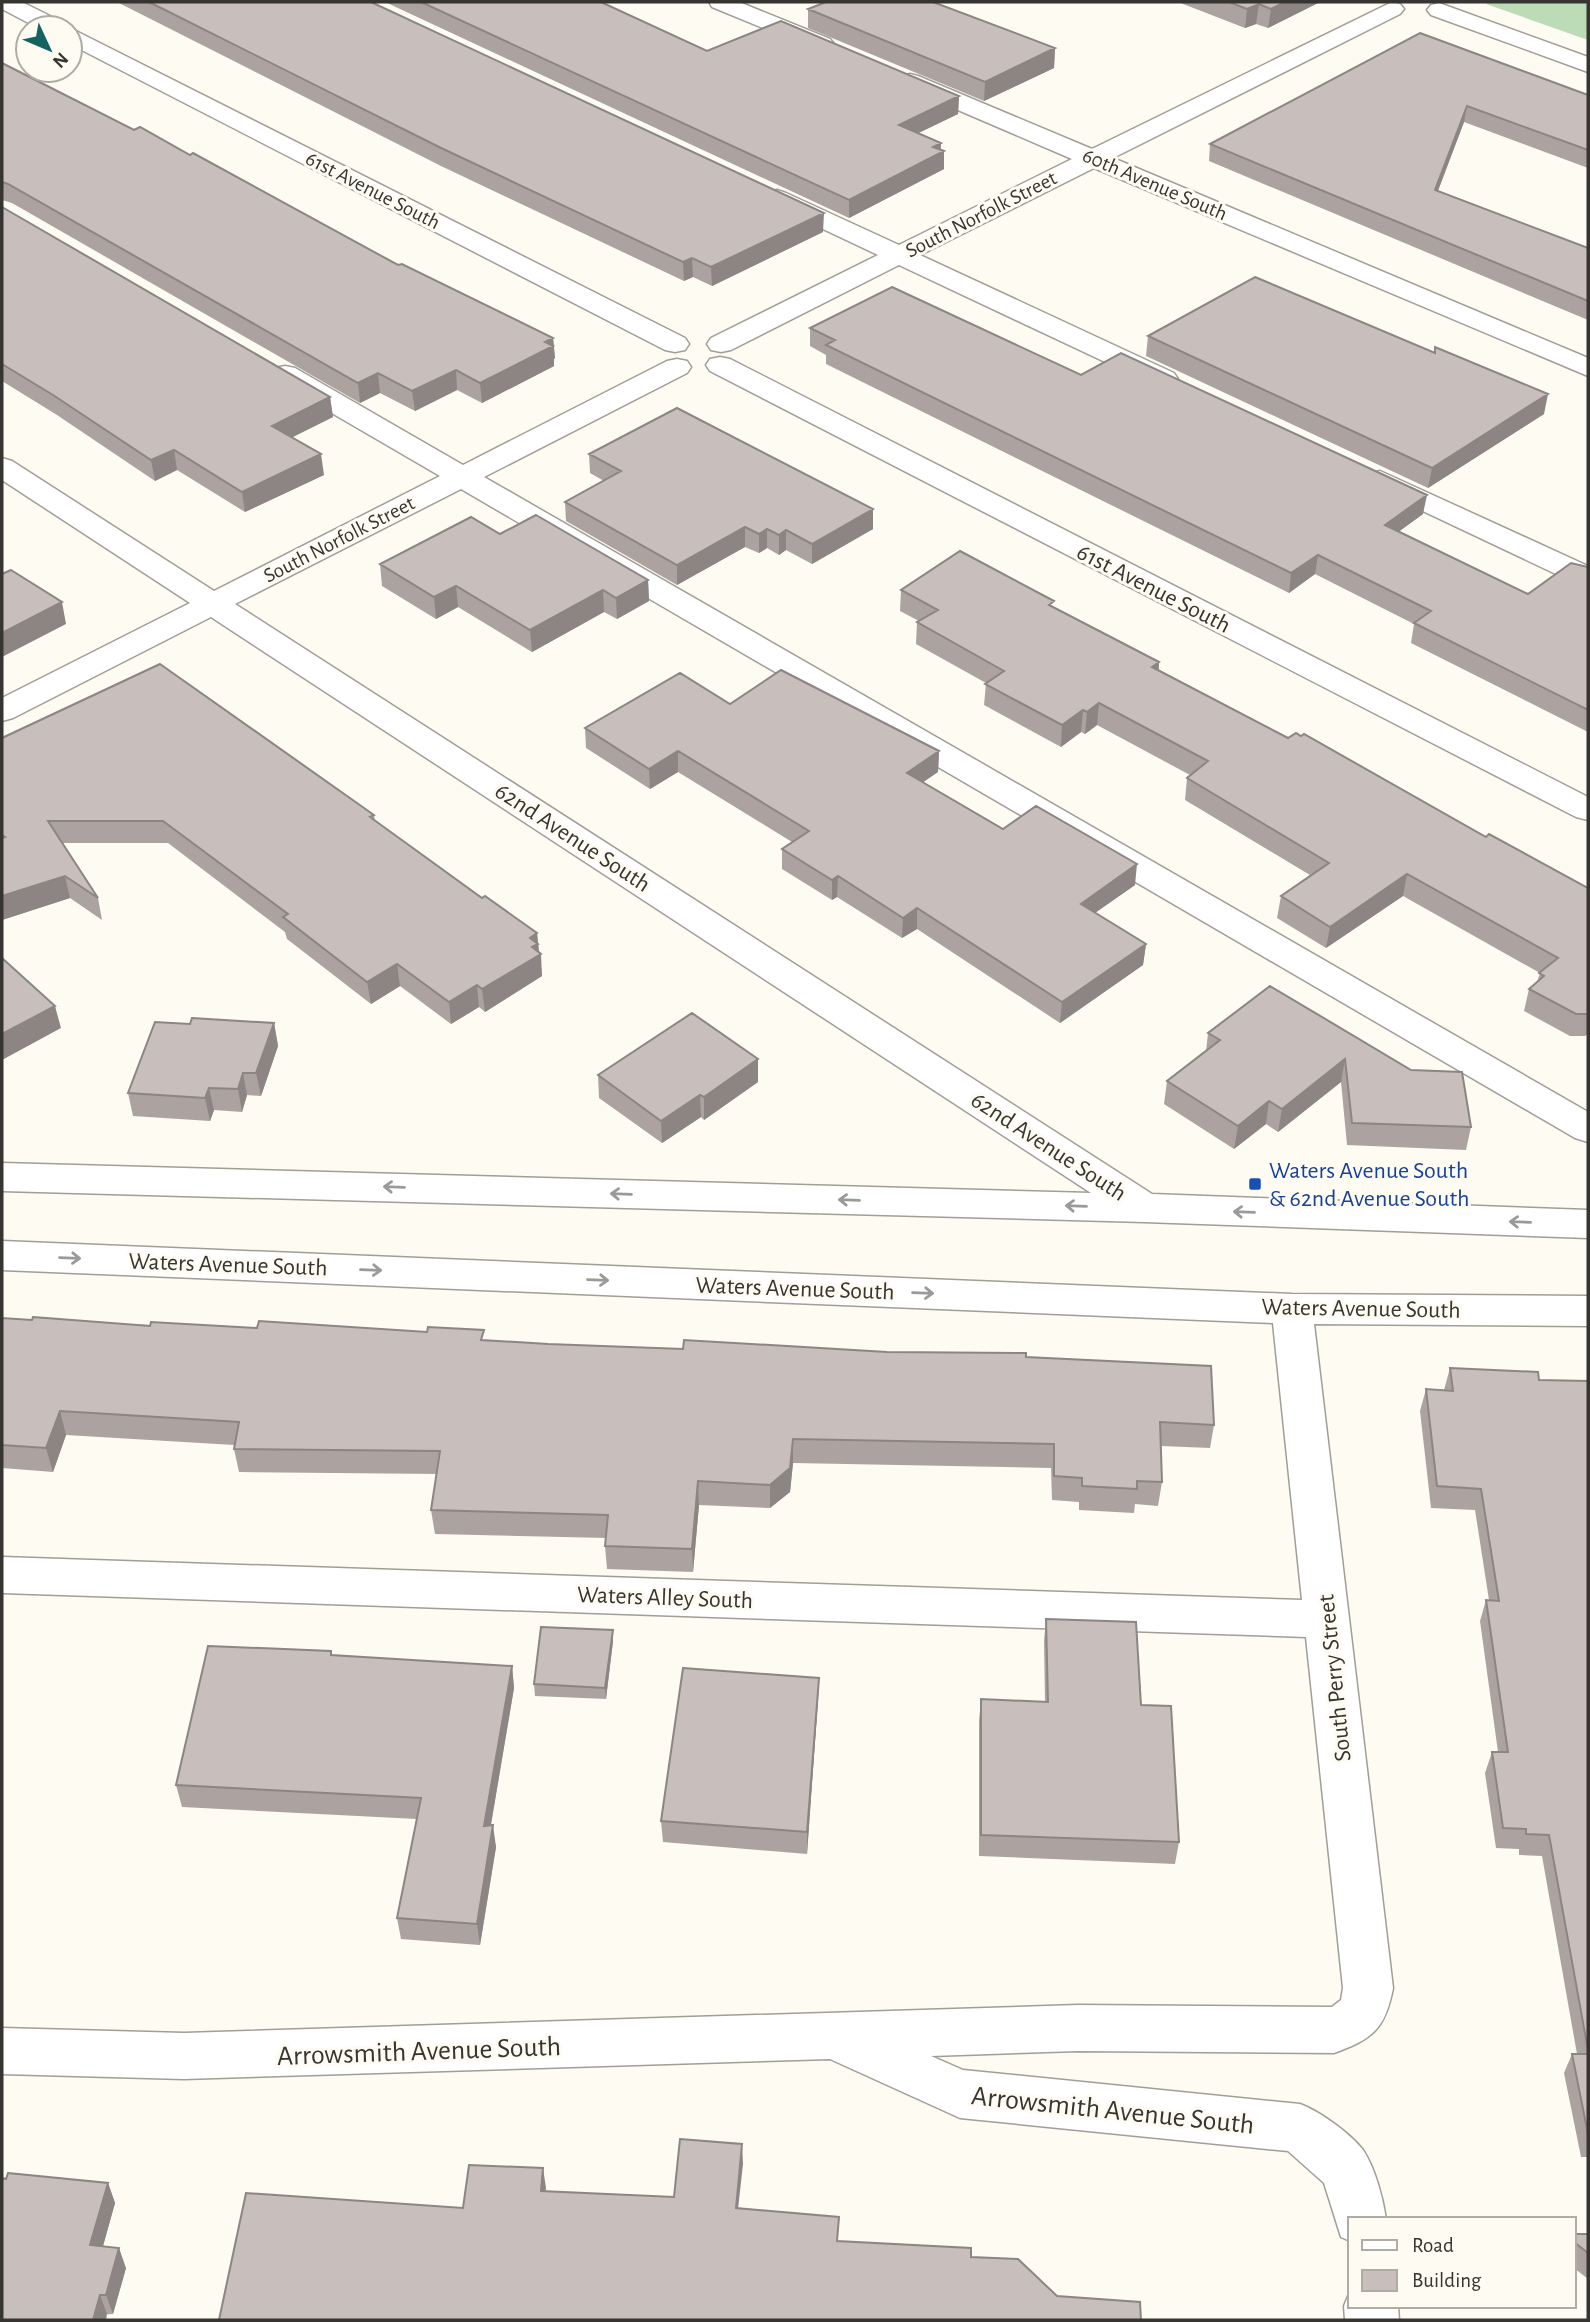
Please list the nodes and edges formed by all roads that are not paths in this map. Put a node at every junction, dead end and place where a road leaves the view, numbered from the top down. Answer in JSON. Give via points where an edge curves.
{"nodes":[{"id":1,"x":5,"y":2,"type":"edge"},
{"id":2,"x":720,"y":2,"type":"edge"},
{"id":3,"x":1387,"y":5,"type":"edge"},
{"id":4,"x":1443,"y":6,"type":"edge"},
{"id":5,"x":29,"y":14,"type":"edge"},
{"id":6,"x":84,"y":42,"type":"edge"},
{"id":7,"x":846,"y":55,"type":"edge"},
{"id":8,"x":1588,"y":65,"type":"edge"},
{"id":9,"x":884,"y":71,"type":"edge"},
{"id":10,"x":1092,"y":158,"type":"junction"},
{"id":11,"x":748,"y":184,"type":"edge"},
{"id":12,"x":898,"y":255,"type":"junction"},
{"id":13,"x":720,"y":355,"type":"junction"},
{"id":14,"x":676,"y":356,"type":"junction"},
{"id":15,"x":256,"y":357,"type":"edge"},
{"id":16,"x":1588,"y":368,"type":"edge"},
{"id":17,"x":1183,"y":388,"type":"edge"},
{"id":18,"x":2,"y":467,"type":"edge"},
{"id":19,"x":1360,"y":470,"type":"edge"},
{"id":20,"x":462,"y":476,"type":"junction"},
{"id":21,"x":1588,"y":577,"type":"edge"},
{"id":22,"x":214,"y":603,"type":"junction"},
{"id":23,"x":2,"y":711,"type":"edge"},
{"id":24,"x":1588,"y":810,"type":"edge"},
{"id":25,"x":1588,"y":1129,"type":"edge"},
{"id":26,"x":2,"y":1177,"type":"edge"},
{"id":27,"x":1144,"y":1208,"type":"junction"},
{"id":28,"x":1588,"y":1224,"type":"edge"},
{"id":29,"x":2,"y":1255,"type":"edge"},
{"id":30,"x":1292,"y":1309,"type":"junction"},
{"id":31,"x":1588,"y":1311,"type":"edge"},
{"id":32,"x":2,"y":1575,"type":"edge"},
{"id":33,"x":1328,"y":1619,"type":"junction"},
{"id":34,"x":1334,"y":2030,"type":"joint"},
{"id":35,"x":836,"y":2038,"type":"junction"},
{"id":36,"x":2,"y":2050,"type":"edge"},
{"id":37,"x":1360,"y":2217,"type":"edge"}],
"edges":[{"from":1,"to":5,"type":"street"},
{"from":2,"to":7,"type":"street"},
{"from":3,"to":4,"type":"street","via":[[1415,14]]},
{"from":3,"to":10,"type":"street","name":"South Norfolk Street"},
{"from":4,"to":8,"type":"street"},
{"from":6,"to":14,"type":"street","name":"61st Avenue South"},
{"from":9,"to":10,"type":"street","name":"60th Avenue South"},
{"from":10,"to":12,"type":"street","name":"South Norfolk Street"},
{"from":10,"to":16,"type":"street","name":"60th Avenue South"},
{"from":11,"to":12,"type":"street"},
{"from":12,"to":13,"type":"street","name":"South Norfolk Street"},
{"from":12,"to":17,"type":"street"},
{"from":13,"to":14,"type":"street","via":[[701,370]]},
{"from":13,"to":24,"type":"street","name":"61st Avenue South"},
{"from":14,"to":20,"type":"street","name":"South Norfolk Street"},
{"from":15,"to":20,"type":"street"},
{"from":18,"to":22,"type":"street","name":"62nd Avenue South"},
{"from":19,"to":21,"type":"street"},
{"from":20,"to":22,"type":"street","name":"South Norfolk Street"},
{"from":20,"to":25,"type":"street"},
{"from":22,"to":23,"type":"street","name":"South Norfolk Street"},
{"from":22,"to":27,"type":"street","name":"62nd Avenue South"},
{"from":27,"to":26,"type":"street","one_way":true},
{"from":28,"to":27,"type":"street","one_way":true},
{"from":29,"to":30,"type":"street","name":"Waters Avenue South","one_way":true},
{"from":30,"to":31,"type":"street","name":"Waters Avenue South"},
{"from":30,"to":33,"type":"street","name":"South Perry Street"},
{"from":32,"to":33,"type":"street","name":"Waters Alley South"},
{"from":33,"to":34,"type":"street","name":"South Perry Street","via":[[1368,1988],[1364,2010],[1354,2022]]},
{"from":34,"to":35,"type":"street","name":"Arrowsmith Avenue South","via":[[1078,2028]]},
{"from":35,"to":36,"type":"street","name":"Arrowsmith Avenue South","via":[[184,2056]]},
{"from":35,"to":37,"type":"street","name":"Arrowsmith Avenue South","via":[[960,2094],[1300,2128],[1344,2167]]}]}
